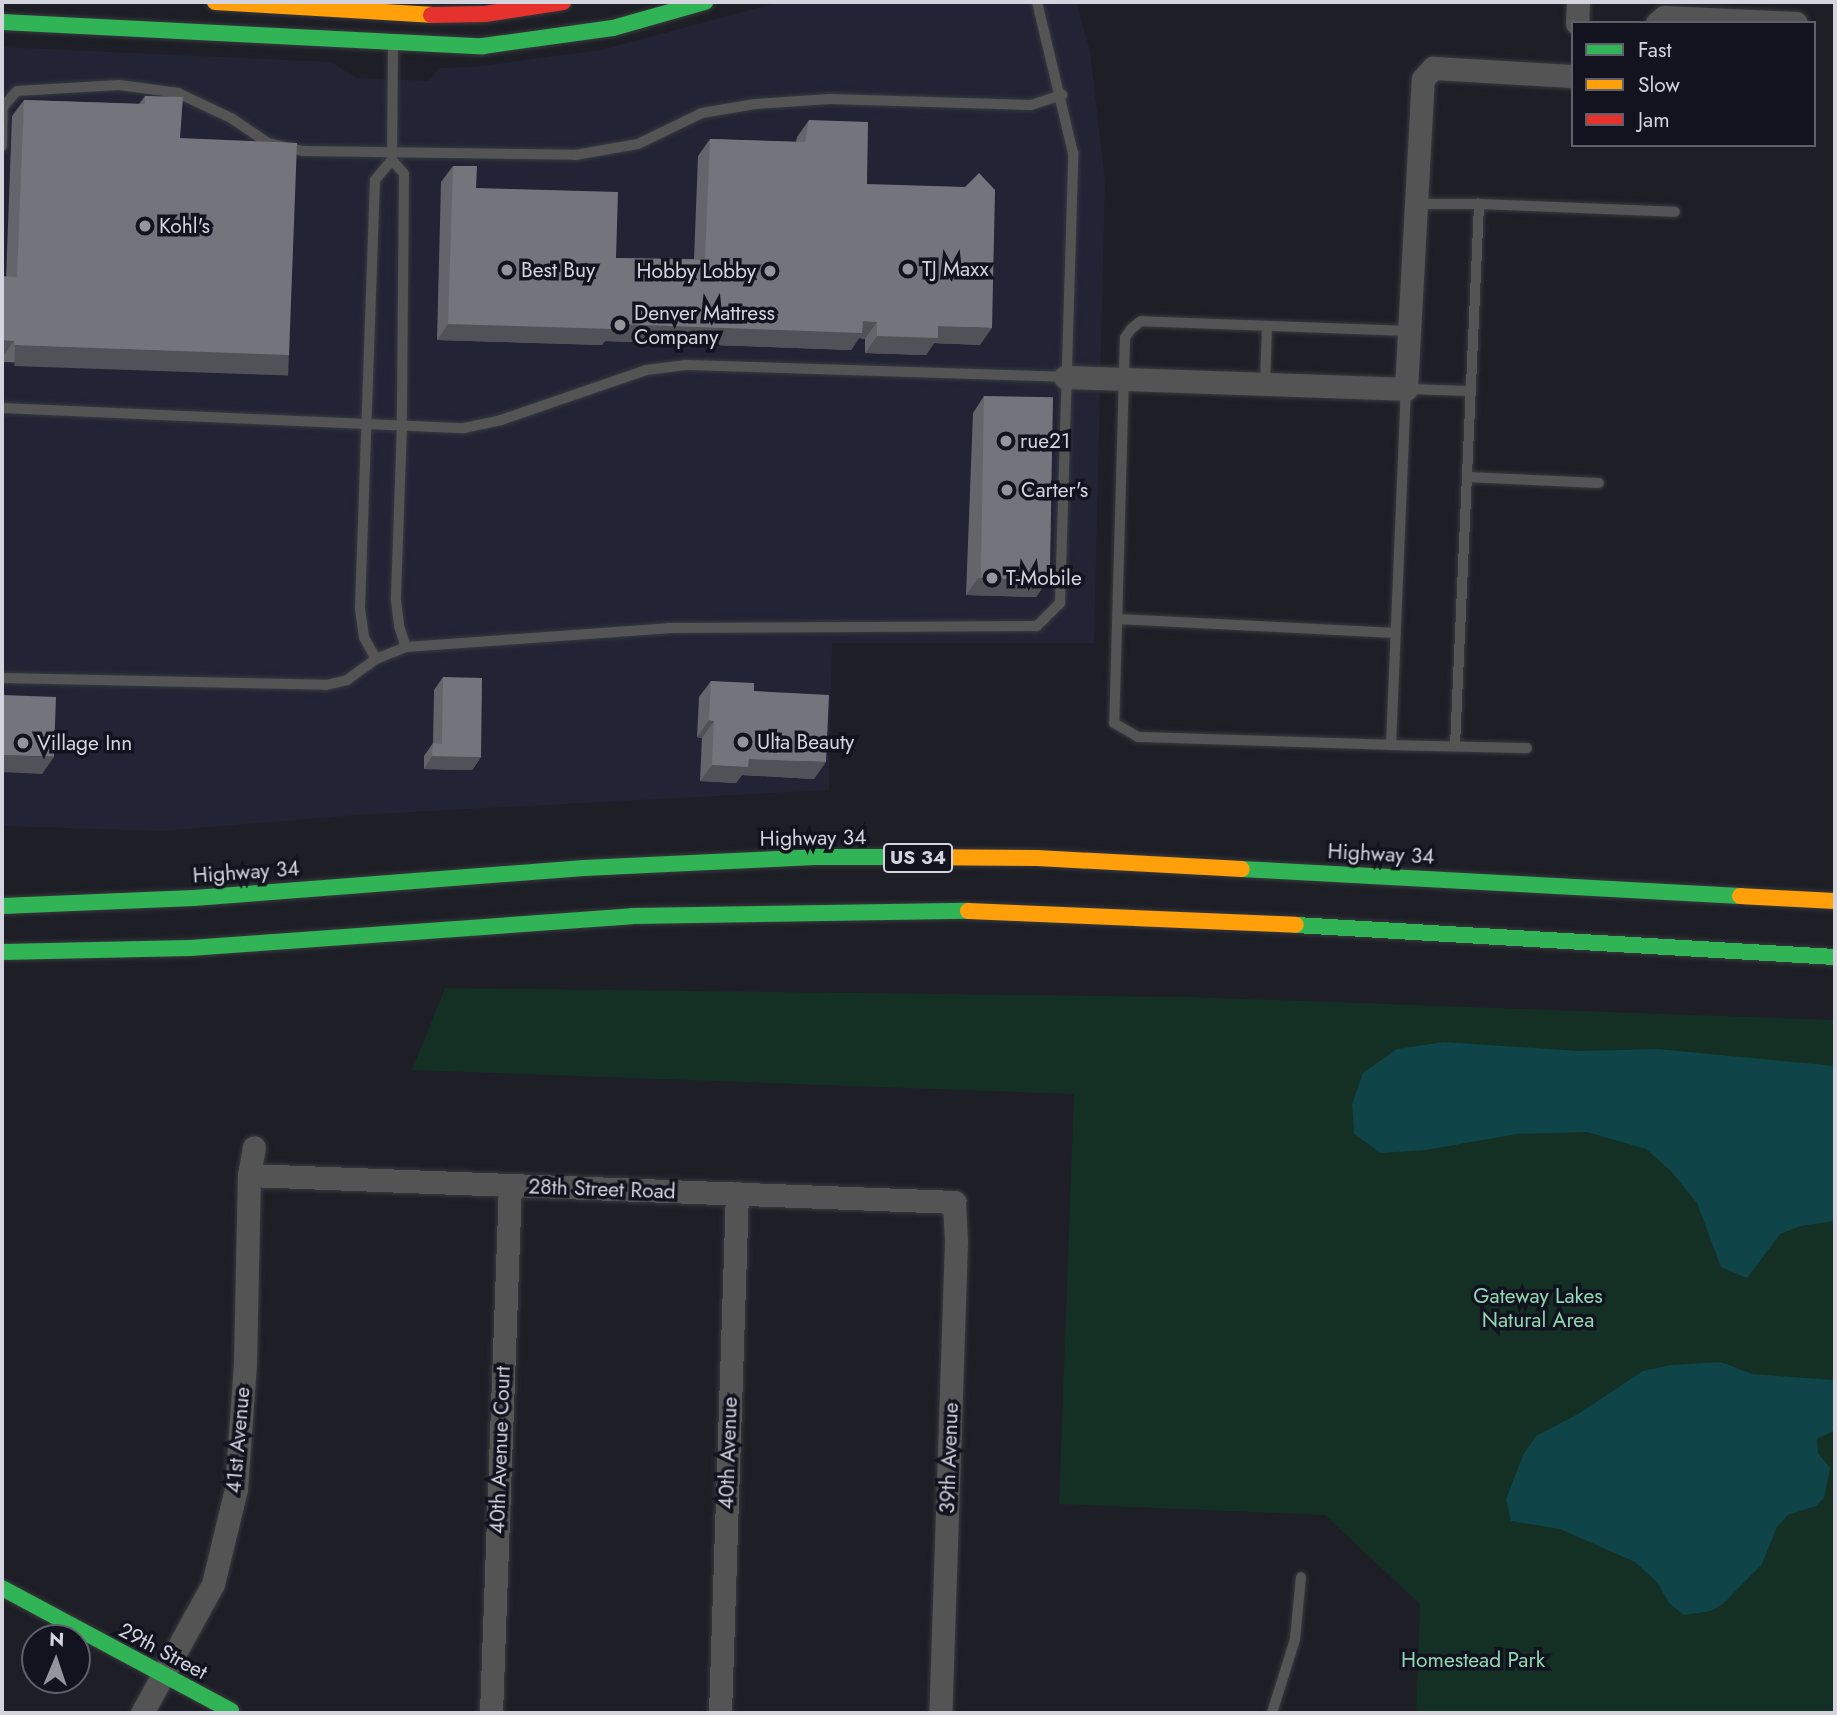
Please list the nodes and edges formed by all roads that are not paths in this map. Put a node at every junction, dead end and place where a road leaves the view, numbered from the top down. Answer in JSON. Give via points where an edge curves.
{"nodes":[{"id":1,"x":215,"y":2,"type":"edge"},
{"id":2,"x":563,"y":2,"type":"edge"},
{"id":3,"x":705,"y":2,"type":"edge"},
{"id":4,"x":1037,"y":2,"type":"edge"},
{"id":5,"x":1578,"y":2,"type":"edge"},
{"id":6,"x":1577,"y":21,"type":"edge"},
{"id":7,"x":1659,"y":21,"type":"edge"},
{"id":8,"x":1752,"y":21,"type":"edge"},
{"id":9,"x":2,"y":22,"type":"edge"},
{"id":10,"x":394,"y":23,"type":"edge"},
{"id":11,"x":1571,"y":76,"type":"edge"},
{"id":12,"x":1062,"y":95,"type":"junction"},
{"id":13,"x":2,"y":146,"type":"edge"},
{"id":14,"x":392,"y":155,"type":"junction"},
{"id":15,"x":1418,"y":204,"type":"junction"},
{"id":16,"x":1479,"y":204,"type":"junction"},
{"id":17,"x":1675,"y":212,"type":"dead end"},
{"id":18,"x":1267,"y":326,"type":"junction"},
{"id":19,"x":1409,"y":331,"type":"junction"},
{"id":20,"x":1065,"y":377,"type":"junction"},
{"id":21,"x":1124,"y":379,"type":"junction"},
{"id":22,"x":1265,"y":384,"type":"junction"},
{"id":23,"x":1406,"y":389,"type":"junction"},
{"id":24,"x":1471,"y":391,"type":"junction"},
{"id":25,"x":2,"y":408,"type":"edge"},
{"id":26,"x":366,"y":422,"type":"junction"},
{"id":27,"x":402,"y":424,"type":"junction"},
{"id":28,"x":1467,"y":477,"type":"junction"},
{"id":29,"x":1599,"y":483,"type":"dead end"},
{"id":30,"x":1118,"y":619,"type":"junction"},
{"id":31,"x":1396,"y":633,"type":"junction"},
{"id":32,"x":406,"y":647,"type":"junction"},
{"id":33,"x":376,"y":659,"type":"junction"},
{"id":34,"x":2,"y":678,"type":"edge"},
{"id":35,"x":1391,"y":745,"type":"junction"},
{"id":36,"x":1455,"y":746,"type":"junction"},
{"id":37,"x":1527,"y":748,"type":"dead end"},
{"id":38,"x":1835,"y":901,"type":"edge"},
{"id":39,"x":2,"y":905,"type":"edge"},
{"id":40,"x":2,"y":952,"type":"edge"},
{"id":41,"x":1835,"y":957,"type":"edge"},
{"id":42,"x":254,"y":1147,"type":"dead end"},
{"id":43,"x":249,"y":1175,"type":"junction"},
{"id":44,"x":510,"y":1186,"type":"junction"},
{"id":45,"x":737,"y":1193,"type":"junction"},
{"id":46,"x":954,"y":1202,"type":"joint"},
{"id":47,"x":1301,"y":1577,"type":"dead end"},
{"id":48,"x":2,"y":1588,"type":"edge"},
{"id":49,"x":163,"y":1675,"type":"junction"},
{"id":50,"x":230,"y":1711,"type":"dead end"},
{"id":51,"x":142,"y":1713,"type":"edge"},
{"id":52,"x":491,"y":1713,"type":"edge"},
{"id":53,"x":720,"y":1713,"type":"edge"},
{"id":54,"x":940,"y":1713,"type":"edge"},
{"id":55,"x":1272,"y":1713,"type":"edge"}],
"edges":[{"from":1,"to":10,"type":"main road"},
{"from":2,"to":10,"type":"main road"},
{"from":3,"to":10,"type":"main road","via":[[613,28],[483,46]]},
{"from":4,"to":12,"type":"lane"},
{"from":5,"to":6,"type":"street"},
{"from":7,"to":8,"type":"street","via":[[1664,17]]},
{"from":9,"to":10,"type":"main road"},
{"from":10,"to":14,"type":"lane"},
{"from":11,"to":15,"type":"street","via":[[1433,68],[1423,79]]},
{"from":12,"to":14,"type":"lane","via":[[1031,104],[830,99],[755,104],[702,113],[638,144],[575,155]]},
{"from":12,"to":20,"type":"lane","via":[[1073,153]]},
{"from":13,"to":14,"type":"lane","via":[[4,107],[17,91],[119,85],[178,93],[231,118],[268,143],[303,151]]},
{"from":14,"to":26,"type":"lane","via":[[375,180]]},
{"from":14,"to":27,"type":"lane","via":[[404,174]]},
{"from":15,"to":16,"type":"lane"},
{"from":15,"to":19,"type":"street"},
{"from":16,"to":17,"type":"lane"},
{"from":16,"to":24,"type":"lane"},
{"from":18,"to":19,"type":"lane"},
{"from":18,"to":21,"type":"lane","via":[[1142,321],[1125,338]]},
{"from":18,"to":22,"type":"lane"},
{"from":19,"to":23,"type":"street"},
{"from":20,"to":21,"type":"street"},
{"from":20,"to":27,"type":"lane","via":[[686,365],[646,370],[501,420],[464,428]]},
{"from":20,"to":32,"type":"lane","via":[[1060,603],[1037,626],[668,628]]},
{"from":21,"to":22,"type":"street"},
{"from":21,"to":30,"type":"lane"},
{"from":22,"to":23,"type":"street"},
{"from":23,"to":24,"type":"lane"},
{"from":23,"to":31,"type":"lane"},
{"from":24,"to":28,"type":"lane"},
{"from":25,"to":26,"type":"lane"},
{"from":26,"to":27,"type":"lane"},
{"from":26,"to":33,"type":"lane","via":[[360,608],[364,637]]},
{"from":27,"to":32,"type":"lane","via":[[396,600]]},
{"from":28,"to":29,"type":"lane"},
{"from":28,"to":36,"type":"lane"},
{"from":30,"to":31,"type":"lane"},
{"from":30,"to":35,"type":"lane","via":[[1114,723],[1139,737]]},
{"from":31,"to":35,"type":"lane"},
{"from":32,"to":33,"type":"lane"},
{"from":33,"to":34,"type":"lane","via":[[347,680],[326,685]]},
{"from":35,"to":36,"type":"lane"},
{"from":36,"to":37,"type":"lane"},
{"from":38,"to":39,"type":"main road","name":"Highway 34","number":"US 34","via":[[1037,858],[815,857],[584,868],[420,887]]},
{"from":40,"to":41,"type":"main road","via":[[190,948],[423,925],[632,916],[999,911]]},
{"from":42,"to":43,"type":"street","name":"41st Avenue"},
{"from":43,"to":44,"type":"street","name":"28th Street Road"},
{"from":43,"to":49,"type":"street","name":"41st Avenue","via":[[245,1364],[236,1489],[213,1584]]},
{"from":44,"to":45,"type":"street","name":"28th Street Road"},
{"from":44,"to":52,"type":"street","name":"40th Avenue Court"},
{"from":45,"to":46,"type":"street","name":"28th Street Road"},
{"from":45,"to":53,"type":"street","name":"40th Avenue"},
{"from":46,"to":54,"type":"street","name":"39th Avenue"},
{"from":47,"to":55,"type":"lane","via":[[1295,1639]]},
{"from":48,"to":49,"type":"main road","name":"29th Street"},
{"from":49,"to":50,"type":"main road","name":"29th Street"},
{"from":49,"to":51,"type":"street","name":"41st Avenue"}]}
